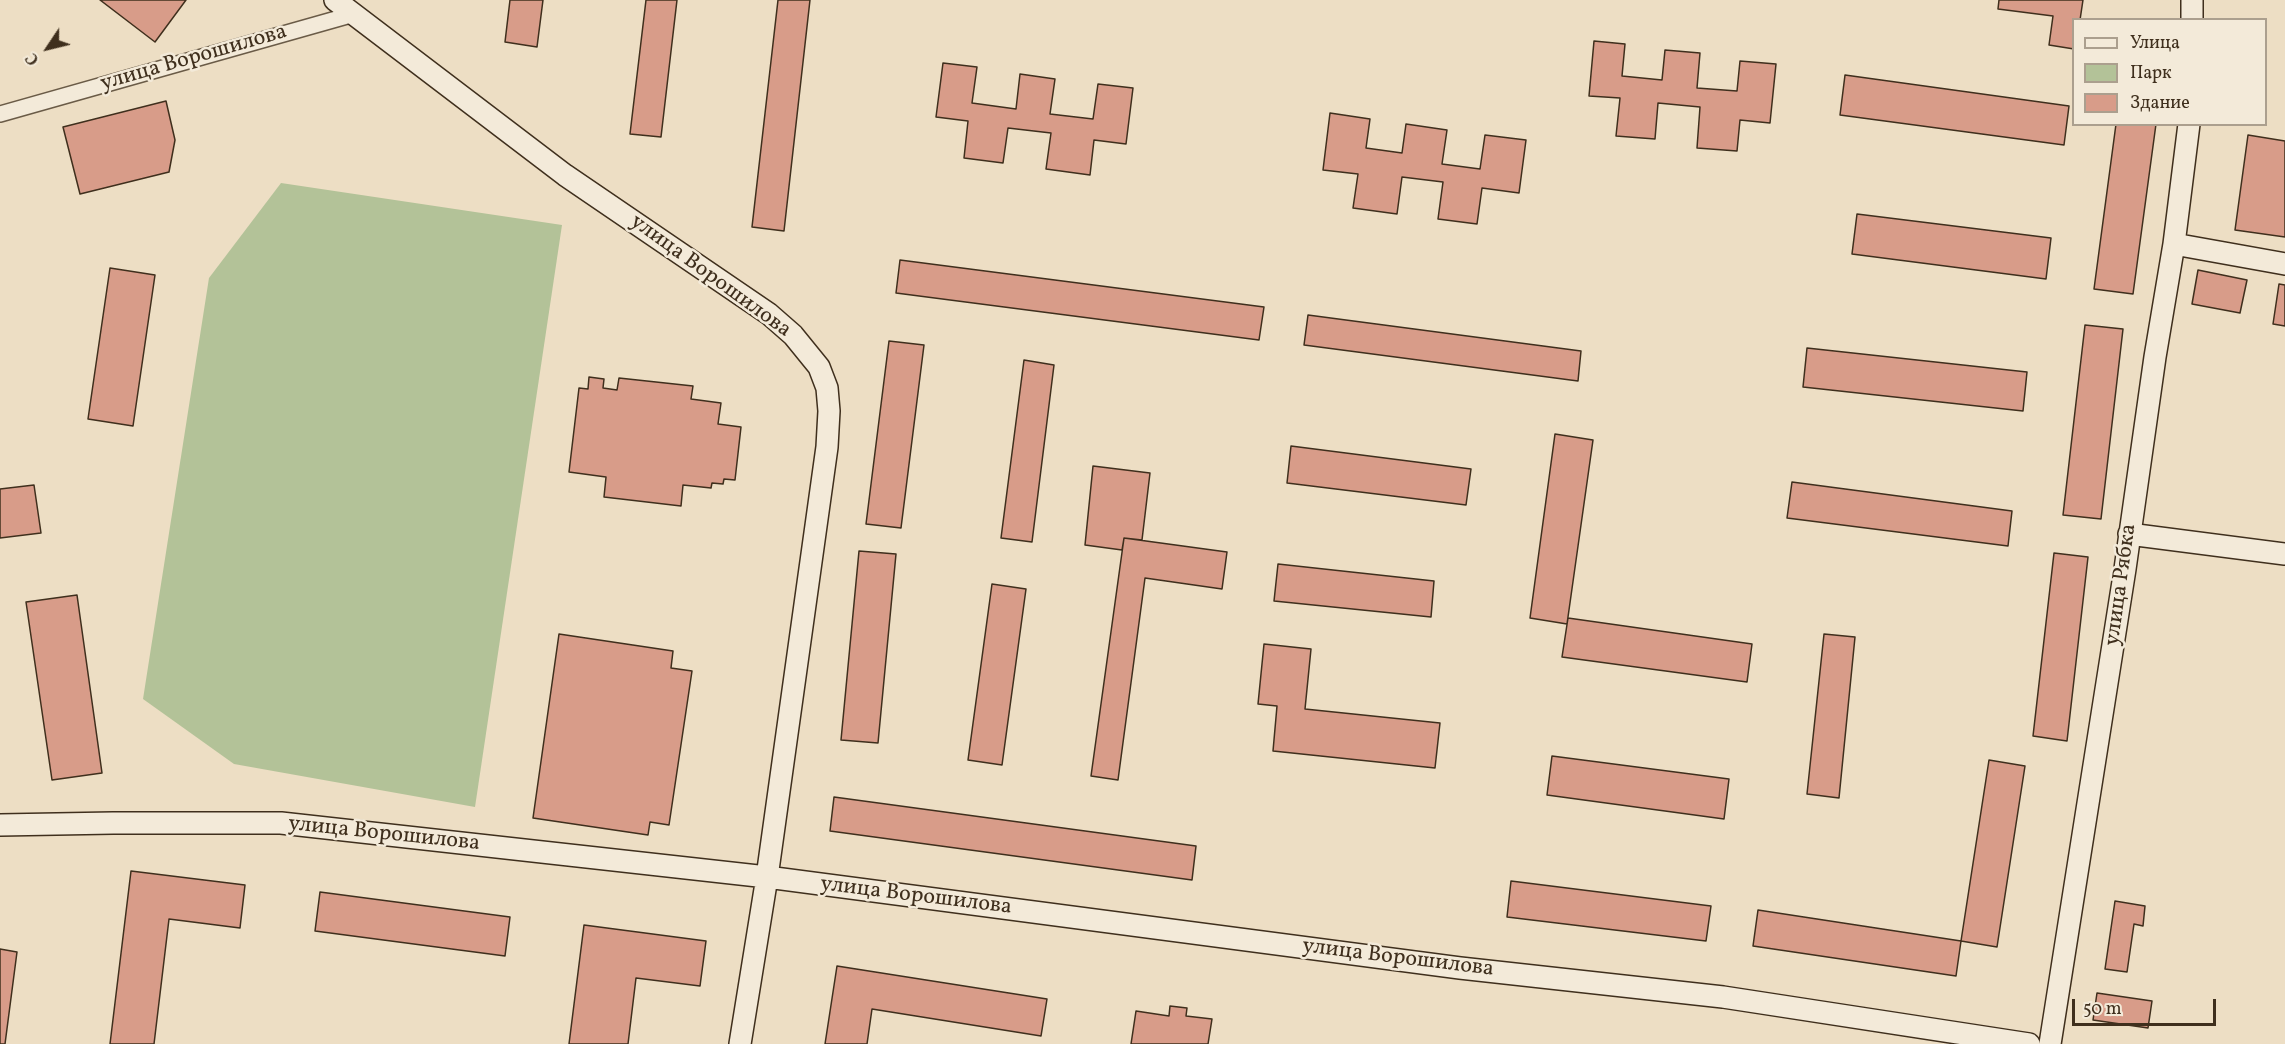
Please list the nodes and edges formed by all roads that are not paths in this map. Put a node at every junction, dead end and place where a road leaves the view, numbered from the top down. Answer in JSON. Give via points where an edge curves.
{"nodes":[{"id":1,"x":335,"y":0,"type":"edge"},
{"id":2,"x":2192,"y":0,"type":"edge"},
{"id":3,"x":354,"y":14,"type":"junction"},
{"id":4,"x":2193,"y":18,"type":"edge"},
{"id":5,"x":0,"y":114,"type":"edge"},
{"id":6,"x":2189,"y":126,"type":"edge"},
{"id":7,"x":2174,"y":244,"type":"junction"},
{"id":8,"x":2285,"y":264,"type":"edge"},
{"id":9,"x":2129,"y":534,"type":"junction"},
{"id":10,"x":2285,"y":554,"type":"edge"},
{"id":11,"x":0,"y":825,"type":"edge"},
{"id":12,"x":767,"y":878,"type":"junction"},
{"id":13,"x":1994,"y":1041,"type":"edge"},
{"id":14,"x":740,"y":1044,"type":"edge"},
{"id":15,"x":2029,"y":1044,"type":"edge"},
{"id":16,"x":2050,"y":1044,"type":"edge"}],
"edges":[{"from":1,"to":3,"type":"main road","name":"улица Ворошилова"},
{"from":2,"to":4,"type":"main road"},
{"from":3,"to":5,"type":"street","name":"улица Ворошилова"},
{"from":3,"to":12,"type":"main road","name":"улица Ворошилова","via":[[565,175],[770,314],[819,367],[827,388],[827,447]]},
{"from":6,"to":7,"type":"main road","name":"улица Рябка"},
{"from":7,"to":8,"type":"main road"},
{"from":7,"to":9,"type":"main road","name":"улица Рябка"},
{"from":9,"to":10,"type":"main road"},
{"from":9,"to":16,"type":"main road","name":"улица Рябка"},
{"from":11,"to":12,"type":"main road","name":"улица Ворошилова","via":[[280,823]]},
{"from":12,"to":13,"type":"main road","name":"улица Ворошилова","via":[[1460,968],[1723,997]]},
{"from":12,"to":14,"type":"main road","name":"улица Ворошилова"},
{"from":13,"to":15,"type":"main road","name":"улица Ворошилова"}]}
